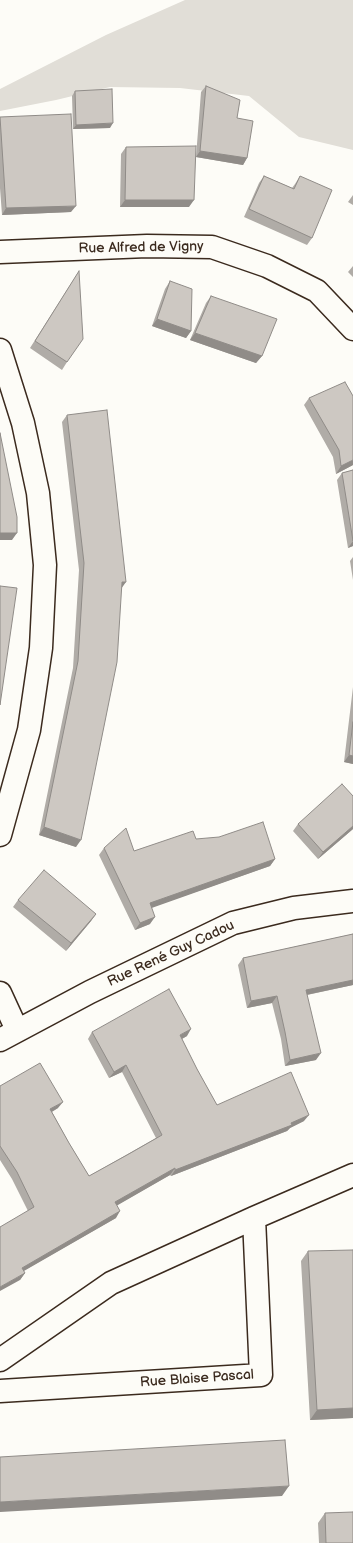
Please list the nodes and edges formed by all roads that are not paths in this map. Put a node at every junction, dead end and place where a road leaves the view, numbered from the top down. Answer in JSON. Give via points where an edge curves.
{"nodes":[{"id":1,"x":0,"y":252,"type":"edge"},
{"id":2,"x":353,"y":329,"type":"edge"},
{"id":3,"x":0,"y":350,"type":"edge"},
{"id":4,"x":0,"y":835,"type":"edge"},
{"id":5,"x":353,"y":901,"type":"edge"},
{"id":6,"x":0,"y":993,"type":"edge"},
{"id":7,"x":9,"y":1035,"type":"edge"},
{"id":8,"x":353,"y":1174,"type":"edge"},
{"id":9,"x":254,"y":1218,"type":"junction"},
{"id":10,"x":0,"y":1360,"type":"edge"},
{"id":11,"x":0,"y":1391,"type":"edge"}],
"edges":[{"from":1,"to":2,"type":"street","name":"Rue Alfred de Vigny","via":[[147,246],[212,248],[267,266],[317,292]]},
{"from":3,"to":4,"type":"street","via":[[27,438],[38,493],[44,564],[41,648],[29,730]]},
{"from":5,"to":7,"type":"street","name":"Rue René Guy Cadou","via":[[294,908],[233,923],[90,992]]},
{"from":6,"to":7,"type":"street"},
{"from":8,"to":9,"type":"street"},
{"from":9,"to":10,"type":"street","via":[[110,1283]]},
{"from":9,"to":11,"type":"street","name":"Rue Blaise Pascal","via":[[261,1376]]}]}
